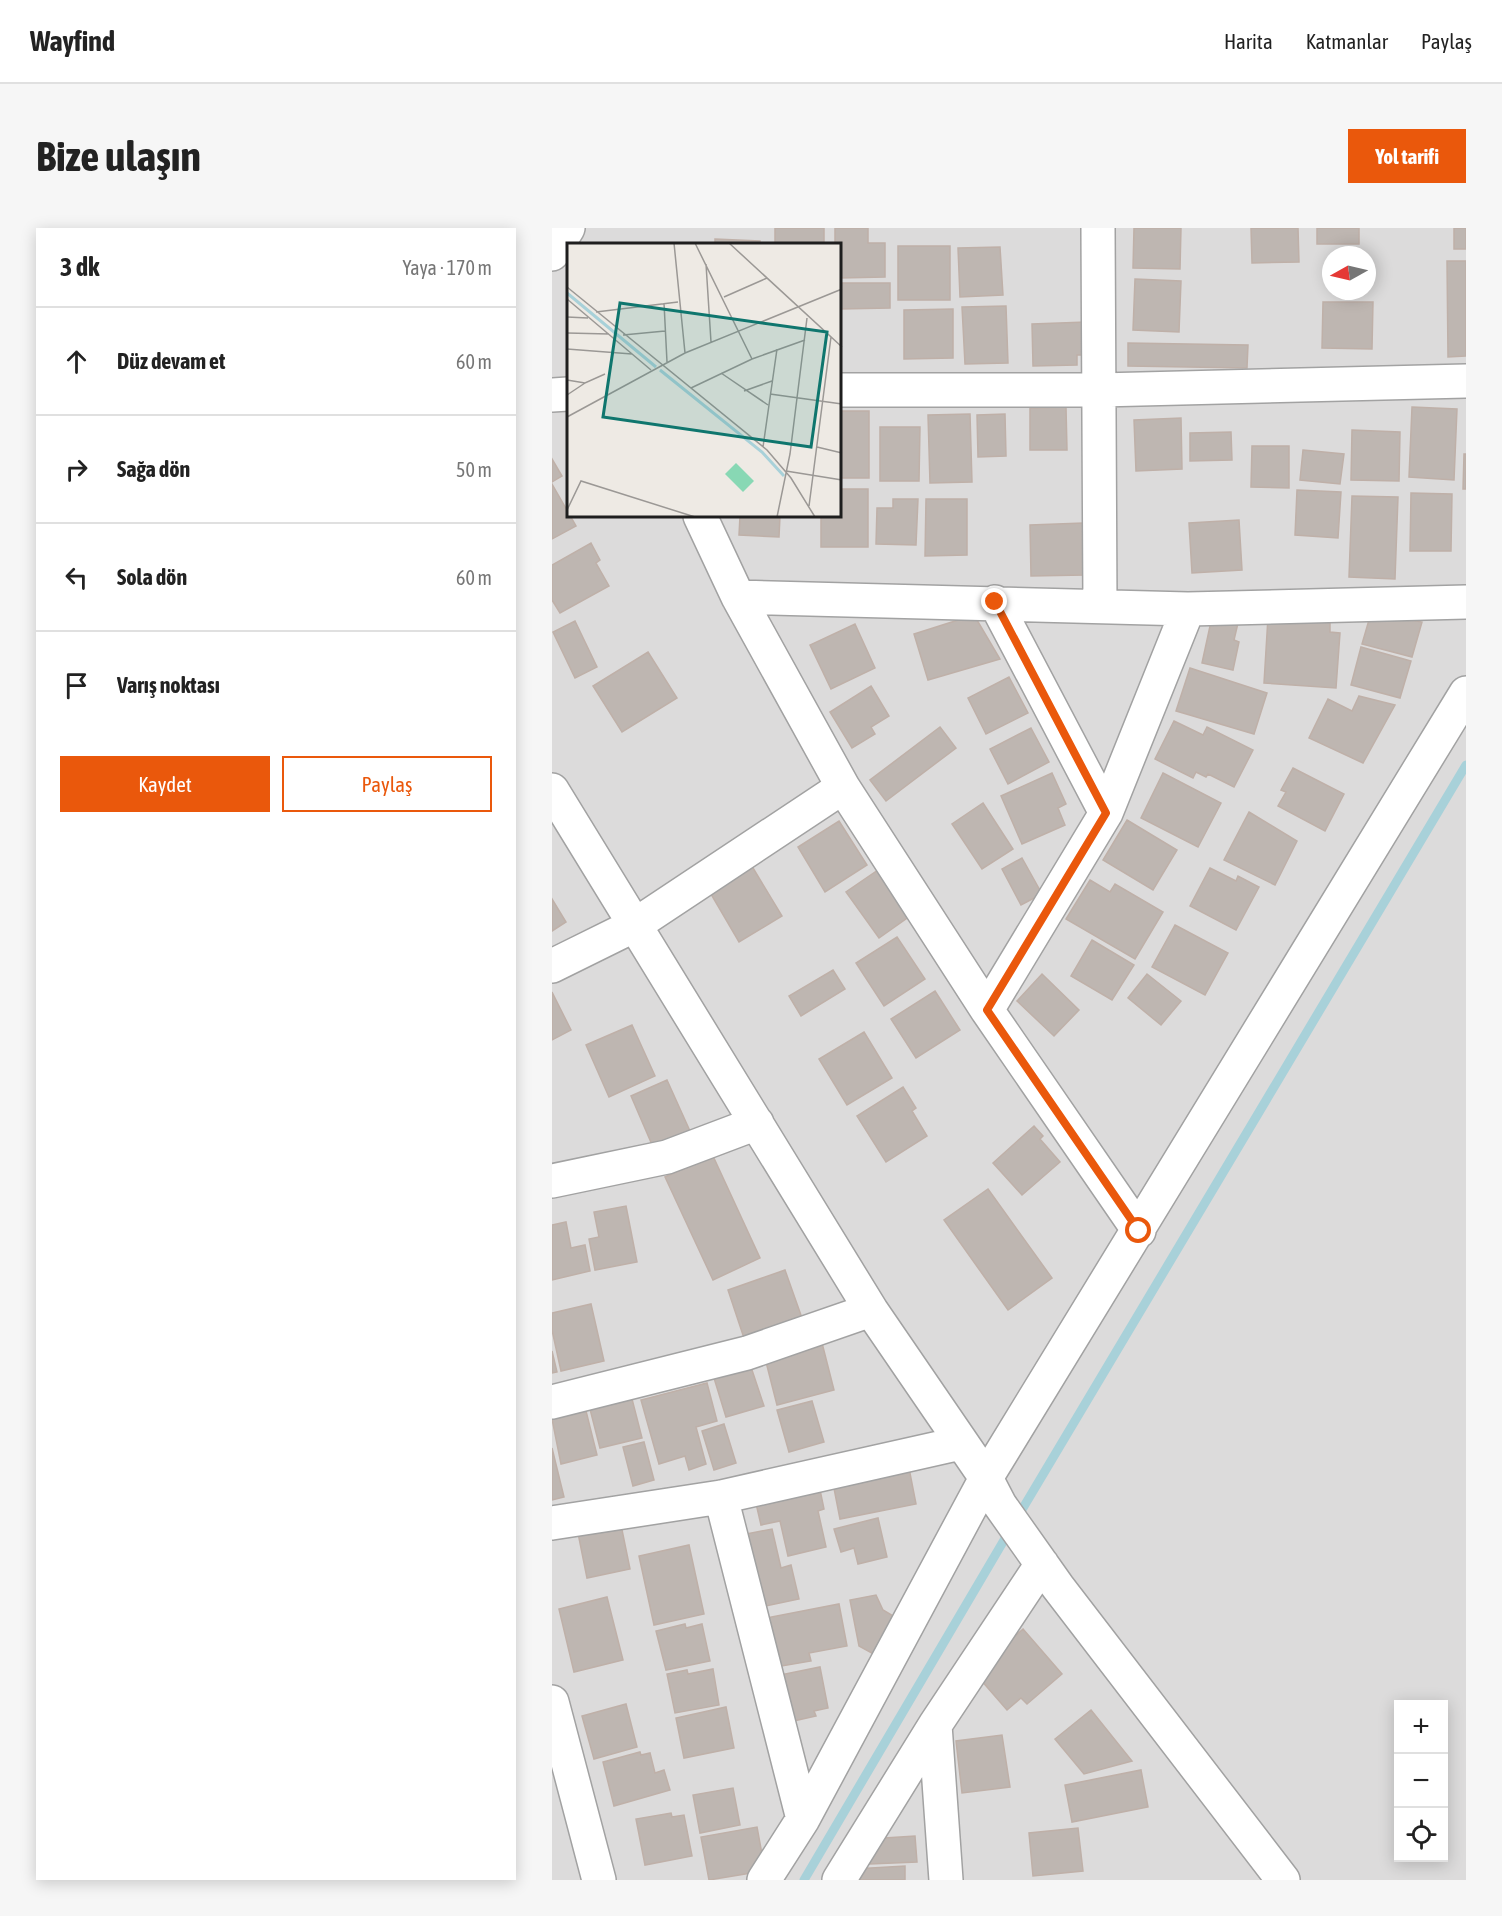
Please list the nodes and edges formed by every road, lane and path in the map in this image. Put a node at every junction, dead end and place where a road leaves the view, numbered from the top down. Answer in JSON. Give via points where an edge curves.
{"nodes":[{"id":1,"x":568,"y":228,"type":"edge"},
{"id":2,"x":1098,"y":228,"type":"edge"},
{"id":3,"x":552,"y":254,"type":"edge"},
{"id":4,"x":1466,"y":381,"type":"edge"},
{"id":5,"x":842,"y":390,"type":"edge"},
{"id":6,"x":1100,"y":390,"type":"junction"},
{"id":7,"x":567,"y":394,"type":"edge"},
{"id":8,"x":552,"y":395,"type":"edge"},
{"id":9,"x":701,"y":518,"type":"edge"},
{"id":10,"x":738,"y":597,"type":"junction"},
{"id":11,"x":995,"y":602,"type":"junction"},
{"id":12,"x":1466,"y":602,"type":"edge"},
{"id":13,"x":1100,"y":605,"type":"junction"},
{"id":14,"x":1188,"y":609,"type":"junction"},
{"id":15,"x":1466,"y":693,"type":"edge"},
{"id":16,"x":843,"y":787,"type":"junction"},
{"id":17,"x":552,"y":790,"type":"edge"},
{"id":18,"x":1106,"y":813,"type":"junction"},
{"id":19,"x":635,"y":925,"type":"junction"},
{"id":20,"x":552,"y":966,"type":"edge"},
{"id":21,"x":987,"y":1010,"type":"junction"},
{"id":22,"x":757,"y":1123,"type":"junction"},
{"id":23,"x":552,"y":1181,"type":"edge"},
{"id":24,"x":1139,"y":1231,"type":"junction"},
{"id":25,"x":871,"y":1310,"type":"junction"},
{"id":26,"x":552,"y":1402,"type":"edge"},
{"id":27,"x":961,"y":1443,"type":"junction"},
{"id":28,"x":993,"y":1492,"type":"junction"},
{"id":29,"x":721,"y":1497,"type":"junction"},
{"id":30,"x":552,"y":1522,"type":"edge"},
{"id":31,"x":1039,"y":1560,"type":"junction"},
{"id":32,"x":552,"y":1702,"type":"edge"},
{"id":33,"x":935,"y":1725,"type":"junction"},
{"id":34,"x":803,"y":1819,"type":"junction"},
{"id":35,"x":599,"y":1880,"type":"edge"},
{"id":36,"x":764,"y":1880,"type":"edge"},
{"id":37,"x":839,"y":1880,"type":"edge"},
{"id":38,"x":946,"y":1880,"type":"edge"},
{"id":39,"x":1283,"y":1880,"type":"edge"}],
"edges":[{"from":1,"to":3,"type":"street"},
{"from":2,"to":6,"type":"street"},
{"from":4,"to":6,"type":"street"},
{"from":5,"to":6,"type":"street"},
{"from":6,"to":13,"type":"street"},
{"from":7,"to":8,"type":"street"},
{"from":9,"to":10,"type":"street"},
{"from":10,"to":11,"type":"street"},
{"from":10,"to":16,"type":"street"},
{"from":11,"to":13,"type":"street"},
{"from":11,"to":18,"type":"street"},
{"from":12,"to":14,"type":"street"},
{"from":13,"to":14,"type":"street"},
{"from":14,"to":18,"type":"street"},
{"from":15,"to":24,"type":"street"},
{"from":16,"to":19,"type":"street"},
{"from":16,"to":21,"type":"street"},
{"from":17,"to":19,"type":"street"},
{"from":18,"to":21,"type":"street"},
{"from":19,"to":20,"type":"street"},
{"from":19,"to":22,"type":"street"},
{"from":21,"to":24,"type":"street"},
{"from":22,"to":23,"type":"street","via":[[668,1157]]},
{"from":22,"to":25,"type":"street"},
{"from":24,"to":28,"type":"street"},
{"from":25,"to":26,"type":"street","via":[[747,1353]]},
{"from":25,"to":27,"type":"street"},
{"from":27,"to":28,"type":"street"},
{"from":27,"to":29,"type":"street"},
{"from":28,"to":31,"type":"street"},
{"from":28,"to":34,"type":"street"},
{"from":29,"to":30,"type":"street"},
{"from":29,"to":34,"type":"street"},
{"from":31,"to":33,"type":"street"},
{"from":31,"to":39,"type":"street"},
{"from":32,"to":35,"type":"street"},
{"from":33,"to":37,"type":"street"},
{"from":33,"to":38,"type":"street"},
{"from":34,"to":36,"type":"street"}]}
